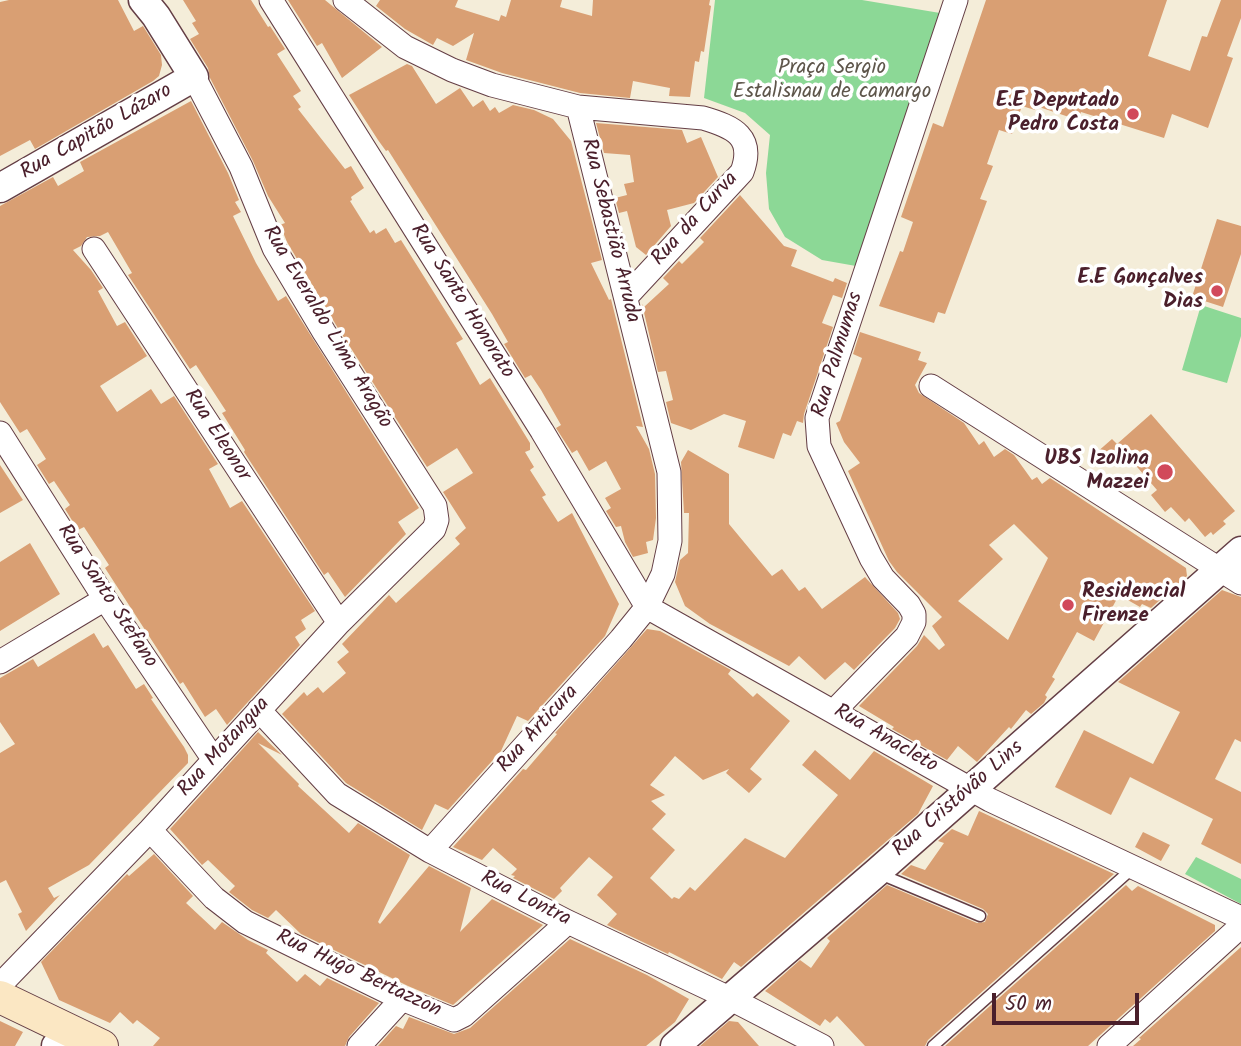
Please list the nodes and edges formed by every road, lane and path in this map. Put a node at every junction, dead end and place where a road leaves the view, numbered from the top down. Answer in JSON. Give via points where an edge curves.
{"nodes":[{"id":1,"x":143,"y":0,"type":"edge"},
{"id":2,"x":271,"y":0,"type":"edge"},
{"id":3,"x":345,"y":0,"type":"edge"},
{"id":4,"x":956,"y":0,"type":"edge"},
{"id":5,"x":194,"y":77,"type":"junction"},
{"id":6,"x":578,"y":107,"type":"junction"},
{"id":7,"x":0,"y":188,"type":"edge"},
{"id":8,"x":94,"y":249,"type":"dead end"},
{"id":9,"x":626,"y":297,"type":"junction"},
{"id":10,"x":931,"y":386,"type":"dead end"},
{"id":11,"x":0,"y":433,"type":"edge"},
{"id":12,"x":435,"y":506,"type":"joint"},
{"id":13,"x":1241,"y":551,"type":"edge"},
{"id":14,"x":1230,"y":577,"type":"edge"},
{"id":15,"x":105,"y":599,"type":"junction"},
{"id":16,"x":647,"y":607,"type":"junction"},
{"id":17,"x":338,"y":624,"type":"junction"},
{"id":18,"x":0,"y":662,"type":"edge"},
{"id":19,"x":259,"y":710,"type":"junction"},
{"id":20,"x":835,"y":710,"type":"junction"},
{"id":21,"x":214,"y":760,"type":"junction"},
{"id":22,"x":971,"y":790,"type":"junction"},
{"id":23,"x":150,"y":830,"type":"junction"},
{"id":24,"x":430,"y":852,"type":"junction"},
{"id":25,"x":1134,"y":867,"type":"junction"},
{"id":26,"x":876,"y":873,"type":"junction"},
{"id":27,"x":981,"y":916,"type":"dead end"},
{"id":28,"x":1241,"y":918,"type":"edge"},
{"id":29,"x":568,"y":922,"type":"junction"},
{"id":30,"x":1241,"y":926,"type":"edge"},
{"id":31,"x":0,"y":985,"type":"edge"},
{"id":32,"x":0,"y":997,"type":"edge"},
{"id":33,"x":729,"y":998,"type":"junction"},
{"id":34,"x":402,"y":999,"type":"junction"},
{"id":35,"x":64,"y":1038,"type":"edge"},
{"id":36,"x":102,"y":1046,"type":"edge"},
{"id":37,"x":359,"y":1046,"type":"edge"},
{"id":38,"x":675,"y":1046,"type":"edge"},
{"id":39,"x":822,"y":1046,"type":"edge"},
{"id":40,"x":933,"y":1046,"type":"edge"},
{"id":41,"x":1110,"y":1046,"type":"edge"}],
"edges":[{"from":1,"to":5,"type":"street","name":"Rua Everaldo Lima Aragão"},
{"from":2,"to":16,"type":"street","name":"Rua Santo Honorato"},
{"from":3,"to":6,"type":"street","via":[[405,47],[452,70]]},
{"from":4,"to":20,"type":"street","name":"Rua Palmumas","via":[[817,418],[819,446],[871,558],[914,614],[907,636]]},
{"from":5,"to":7,"type":"street","name":"Rua Capitão Lázaro"},
{"from":5,"to":12,"type":"street","name":"Rua Everaldo Lima Aragão","via":[[241,167],[274,248]]},
{"from":6,"to":9,"type":"street","name":"Rua Sebastião Arruda"},
{"from":6,"to":9,"type":"street","name":"Rua da Curva","via":[[703,118],[731,129],[746,147],[745,163],[737,178]]},
{"from":8,"to":17,"type":"street","name":"Rua Eleonor"},
{"from":9,"to":16,"type":"street","name":"Rua Sebastião Arruda","via":[[669,472],[670,541],[663,574]]},
{"from":10,"to":14,"type":"street"},
{"from":11,"to":15,"type":"street","name":"Rua Santo Stefano"},
{"from":12,"to":17,"type":"street","name":"Rua Motangua","via":[[435,528]]},
{"from":13,"to":14,"type":"street","name":"Rua Cristóvão Lins"},
{"from":14,"to":22,"type":"street","name":"Rua Cristóvão Lins"},
{"from":15,"to":18,"type":"street"},
{"from":15,"to":21,"type":"street","name":"Rua Santo Stefano"},
{"from":16,"to":20,"type":"street","name":"Rua Anacleto"},
{"from":16,"to":24,"type":"street","name":"Rua Articura"},
{"from":17,"to":19,"type":"street","name":"Rua Motangua"},
{"from":19,"to":21,"type":"street","name":"Rua Motangua"},
{"from":19,"to":24,"type":"street","name":"Rua Lontra","via":[[337,794]]},
{"from":20,"to":22,"type":"street","name":"Rua Anacleto"},
{"from":21,"to":23,"type":"street","name":"Rua Motangua"},
{"from":22,"to":25,"type":"street","name":"Rua Anacleto"},
{"from":22,"to":26,"type":"street","name":"Rua Cristóvão Lins"},
{"from":23,"to":31,"type":"street","name":"Rua Motangua"},
{"from":23,"to":34,"type":"street","name":"Rua Hugo Bertazzon","via":[[214,898],[245,922]]},
{"from":24,"to":29,"type":"street","name":"Rua Lontra"},
{"from":25,"to":28,"type":"street","name":"Rua Anacleto"},
{"from":25,"to":40,"type":"lane"},
{"from":26,"to":27,"type":"lane"},
{"from":26,"to":33,"type":"street","name":"Rua Cristóvão Lins"},
{"from":29,"to":33,"type":"street","name":"Rua Lontra"},
{"from":29,"to":34,"type":"street","name":"Rua Hugo Bertazzon","via":[[458,1019]]},
{"from":30,"to":41,"type":"street"},
{"from":32,"to":35,"type":"main road"},
{"from":33,"to":38,"type":"street","name":"Rua Cristóvão Lins"},
{"from":33,"to":39,"type":"street","name":"Rua Lontra"},
{"from":34,"to":37,"type":"street"},
{"from":35,"to":36,"type":"main road"}]}
